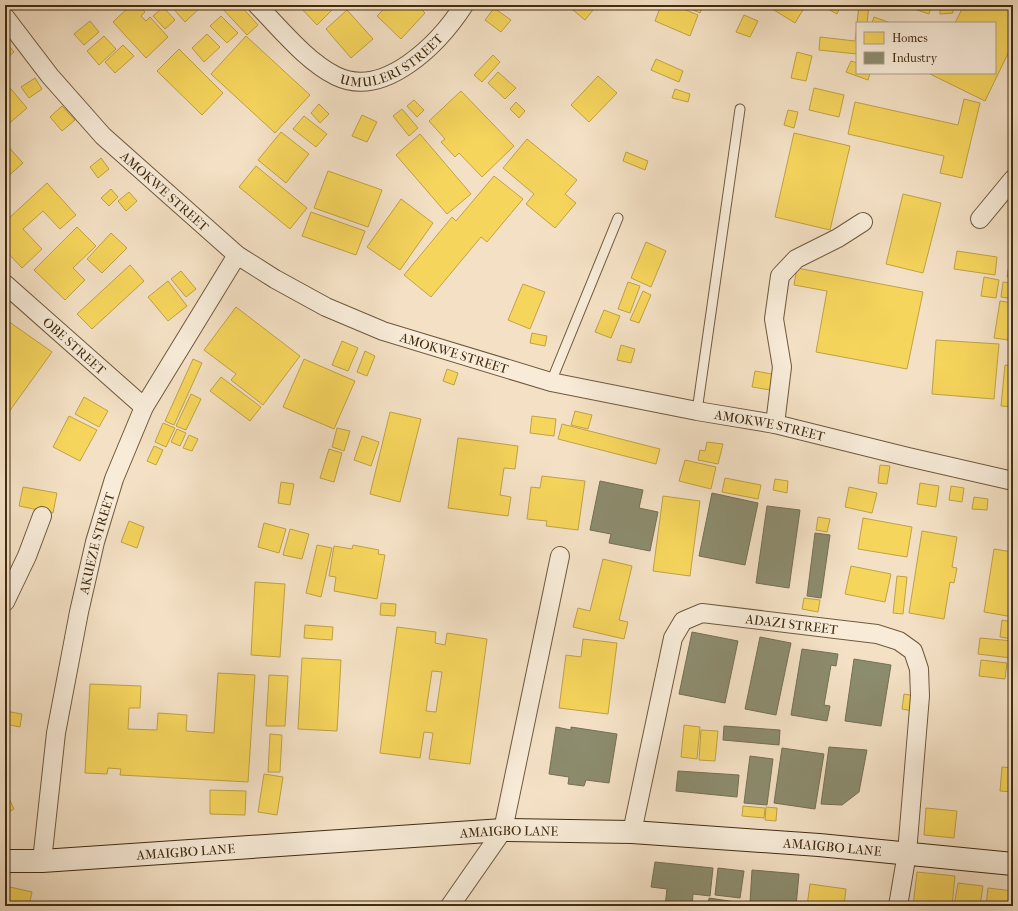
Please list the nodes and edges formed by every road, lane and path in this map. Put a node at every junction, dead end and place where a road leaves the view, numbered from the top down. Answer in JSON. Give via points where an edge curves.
{"nodes":[{"id":1,"x":257,"y":5,"type":"edge"},
{"id":2,"x":464,"y":5,"type":"edge"},
{"id":3,"x":5,"y":17,"type":"edge"},
{"id":4,"x":740,"y":109,"type":"dead end"},
{"id":5,"x":1013,"y":179,"type":"edge"},
{"id":6,"x":618,"y":218,"type":"dead end"},
{"id":7,"x":980,"y":219,"type":"dead end"},
{"id":8,"x":863,"y":222,"type":"dead end"},
{"id":9,"x":237,"y":255,"type":"junction"},
{"id":10,"x":5,"y":284,"type":"edge"},
{"id":11,"x":551,"y":382,"type":"junction"},
{"id":12,"x":144,"y":407,"type":"junction"},
{"id":13,"x":697,"y":411,"type":"junction"},
{"id":14,"x":775,"y":424,"type":"junction"},
{"id":15,"x":1013,"y":480,"type":"edge"},
{"id":16,"x":42,"y":516,"type":"dead end"},
{"id":17,"x":560,"y":556,"type":"dead end"},
{"id":18,"x":5,"y":602,"type":"edge"},
{"id":19,"x":503,"y":830,"type":"junction"},
{"id":20,"x":632,"y":832,"type":"junction"},
{"id":21,"x":906,"y":853,"type":"junction"},
{"id":22,"x":42,"y":860,"type":"junction"},
{"id":23,"x":5,"y":861,"type":"edge"},
{"id":24,"x":1013,"y":864,"type":"edge"},
{"id":25,"x":450,"y":906,"type":"edge"},
{"id":26,"x":898,"y":906,"type":"edge"}],
"edges":[{"from":1,"to":2,"type":"street","name":"UMULERI STREET","via":[[310,58],[336,76],[353,81],[387,76],[410,63],[438,38]]},
{"from":3,"to":9,"type":"street","name":"AMOKWE STREET","via":[[50,76],[103,136]]},
{"from":4,"to":13,"type":"lane"},
{"from":5,"to":7,"type":"street"},
{"from":6,"to":11,"type":"lane"},
{"from":8,"to":14,"type":"street","via":[[838,238],[796,258],[780,276],[774,319],[782,368]]},
{"from":9,"to":11,"type":"street","name":"AMOKWE STREET","via":[[326,307],[383,331]]},
{"from":9,"to":12,"type":"street","name":"AKUEZE STREET"},
{"from":10,"to":12,"type":"street","name":"OBE STREET"},
{"from":11,"to":13,"type":"street","name":"AMOKWE STREET"},
{"from":12,"to":22,"type":"street","name":"AKUEZE STREET","via":[[114,479],[95,542],[56,733]]},
{"from":13,"to":14,"type":"street","name":"AMOKWE STREET"},
{"from":14,"to":15,"type":"street","name":"AMOKWE STREET"},
{"from":16,"to":18,"type":"street","via":[[27,556]]},
{"from":17,"to":19,"type":"street"},
{"from":19,"to":20,"type":"main road","name":"AMAIGBO LANE"},
{"from":19,"to":22,"type":"main road","name":"AMAIGBO LANE"},
{"from":19,"to":25,"type":"street"},
{"from":20,"to":21,"type":"main road","name":"AMAIGBO LANE"},
{"from":20,"to":21,"type":"street","name":"ADAZI STREET","via":[[673,638],[683,621],[702,613],[877,634],[899,641],[913,651],[919,670],[920,696]]},
{"from":21,"to":24,"type":"main road","name":"AMAIGBO LANE"},
{"from":21,"to":26,"type":"street","name":"ADAZI STREET"},
{"from":22,"to":23,"type":"main road","name":"AMAIGBO LANE"}]}
